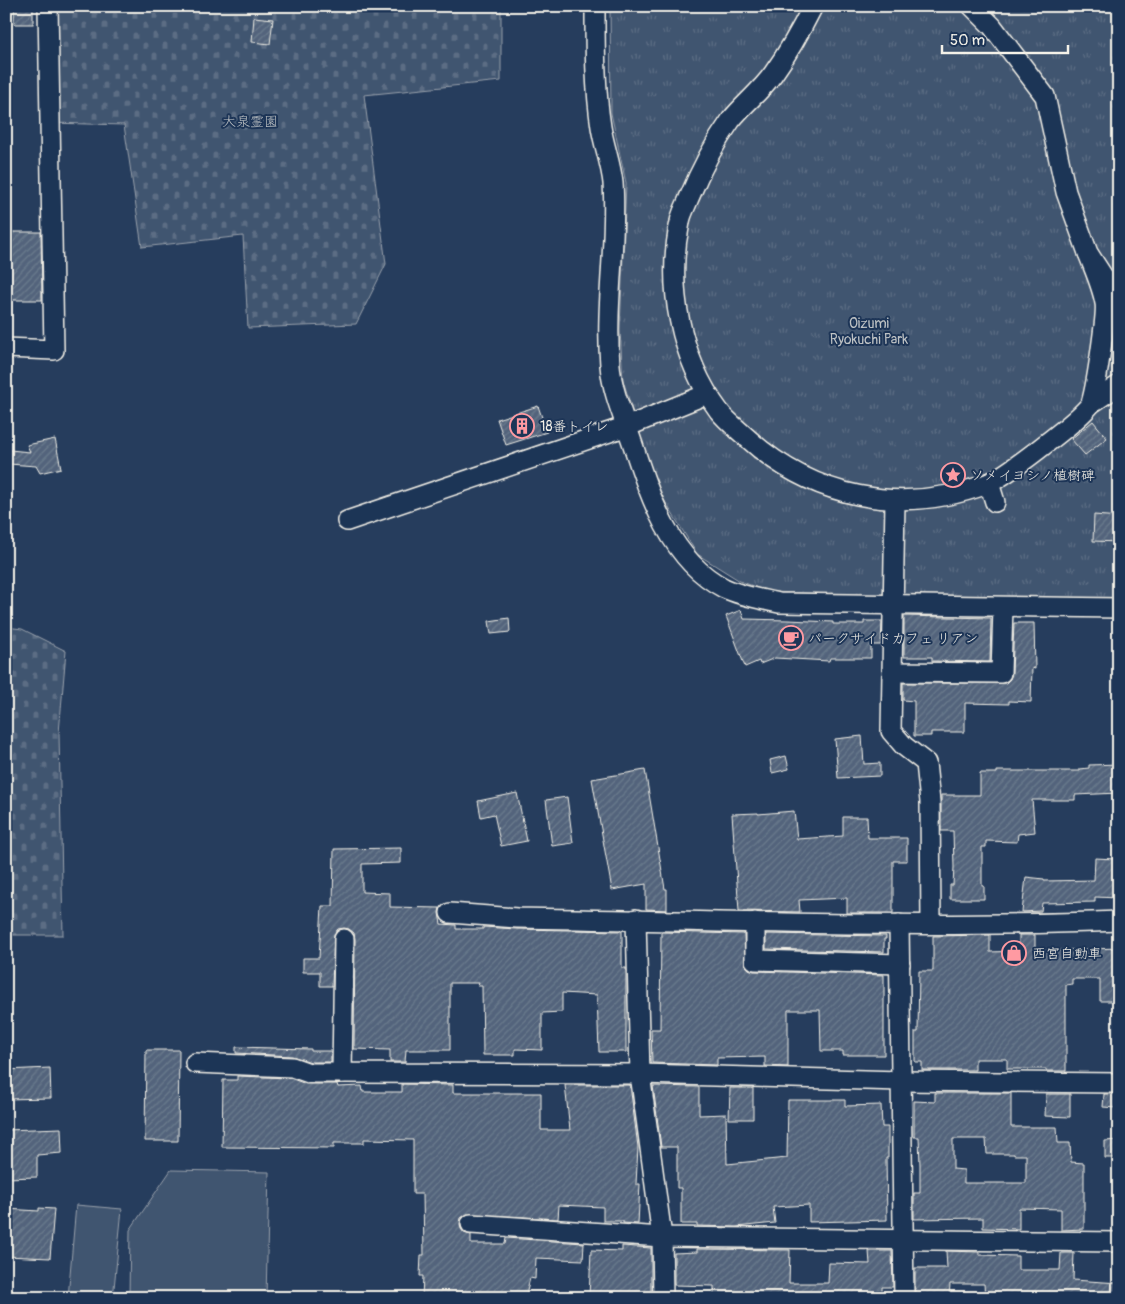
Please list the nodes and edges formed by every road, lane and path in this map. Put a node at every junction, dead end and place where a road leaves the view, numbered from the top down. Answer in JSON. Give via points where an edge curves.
{"nodes":[{"id":1,"x":48,"y":6,"type":"edge"},
{"id":2,"x":594,"y":6,"type":"edge"},
{"id":3,"x":812,"y":6,"type":"edge"},
{"id":4,"x":972,"y":6,"type":"edge"},
{"id":5,"x":1088,"y":253,"type":"junction"},
{"id":6,"x":1119,"y":301,"type":"edge"},
{"id":7,"x":6,"y":348,"type":"edge"},
{"id":8,"x":1119,"y":385,"type":"edge"},
{"id":9,"x":707,"y":394,"type":"junction"},
{"id":10,"x":1092,"y":403,"type":"junction"},
{"id":11,"x":626,"y":426,"type":"junction"},
{"id":12,"x":989,"y":483,"type":"junction"},
{"id":13,"x":895,"y":501,"type":"junction"},
{"id":14,"x":995,"y":502,"type":"dead end"},
{"id":15,"x":347,"y":522,"type":"dead end"},
{"id":16,"x":893,"y":605,"type":"junction"},
{"id":17,"x":1003,"y":607,"type":"junction"},
{"id":18,"x":1119,"y":608,"type":"edge"},
{"id":19,"x":892,"y":672,"type":"junction"},
{"id":20,"x":450,"y":913,"type":"dead end"},
{"id":21,"x":636,"y":919,"type":"junction"},
{"id":22,"x":1119,"y":921,"type":"edge"},
{"id":23,"x":755,"y":922,"type":"junction"},
{"id":24,"x":900,"y":924,"type":"junction"},
{"id":25,"x":931,"y":924,"type":"junction"},
{"id":26,"x":344,"y":939,"type":"dead end"},
{"id":27,"x":900,"y":964,"type":"junction"},
{"id":28,"x":195,"y":1063,"type":"dead end"},
{"id":29,"x":342,"y":1073,"type":"junction"},
{"id":30,"x":640,"y":1074,"type":"junction"},
{"id":31,"x":901,"y":1082,"type":"junction"},
{"id":32,"x":1119,"y":1083,"type":"edge"},
{"id":33,"x":471,"y":1224,"type":"dead end"},
{"id":34,"x":662,"y":1237,"type":"junction"},
{"id":35,"x":903,"y":1240,"type":"junction"},
{"id":36,"x":1119,"y":1242,"type":"edge"},
{"id":37,"x":663,"y":1298,"type":"edge"},
{"id":38,"x":904,"y":1298,"type":"edge"}],
"edges":[{"from":1,"to":7,"type":"street","via":[[54,350]]},
{"from":2,"to":11,"type":"street","via":[[596,84],[613,181],[608,330],[610,366]]},
{"from":3,"to":9,"type":"street","via":[[772,76],[732,120],[699,173],[680,221],[674,270],[678,306],[684,340],[696,375]]},
{"from":4,"to":5,"type":"street","via":[[992,26],[1045,96],[1066,192]]},
{"from":5,"to":6,"type":"street"},
{"from":5,"to":10,"type":"street","via":[[1105,304]]},
{"from":8,"to":10,"type":"street"},
{"from":9,"to":11,"type":"street"},
{"from":9,"to":13,"type":"street","via":[[720,413],[764,454],[796,474],[833,490]]},
{"from":10,"to":12,"type":"street","via":[[1053,438]]},
{"from":11,"to":15,"type":"street"},
{"from":11,"to":16,"type":"street","via":[[662,521],[687,557],[724,588],[771,601]]},
{"from":12,"to":13,"type":"street","via":[[923,500]]},
{"from":12,"to":14,"type":"street"},
{"from":13,"to":16,"type":"street"},
{"from":16,"to":17,"type":"street"},
{"from":16,"to":19,"type":"street"},
{"from":17,"to":18,"type":"street"},
{"from":17,"to":19,"type":"street","via":[[1001,673]]},
{"from":19,"to":25,"type":"street","via":[[891,731],[926,763],[930,802]]},
{"from":20,"to":21,"type":"street","via":[[517,918]]},
{"from":21,"to":23,"type":"street"},
{"from":21,"to":30,"type":"street"},
{"from":22,"to":25,"type":"street"},
{"from":23,"to":24,"type":"street"},
{"from":23,"to":27,"type":"street","via":[[755,960]]},
{"from":24,"to":25,"type":"street"},
{"from":24,"to":27,"type":"street"},
{"from":26,"to":29,"type":"street"},
{"from":27,"to":31,"type":"street"},
{"from":28,"to":29,"type":"street"},
{"from":29,"to":30,"type":"street"},
{"from":30,"to":31,"type":"street"},
{"from":30,"to":34,"type":"street"},
{"from":31,"to":32,"type":"street"},
{"from":31,"to":35,"type":"street"},
{"from":33,"to":34,"type":"street"},
{"from":34,"to":35,"type":"street"},
{"from":34,"to":37,"type":"street"},
{"from":35,"to":36,"type":"street"},
{"from":35,"to":38,"type":"street"}]}
